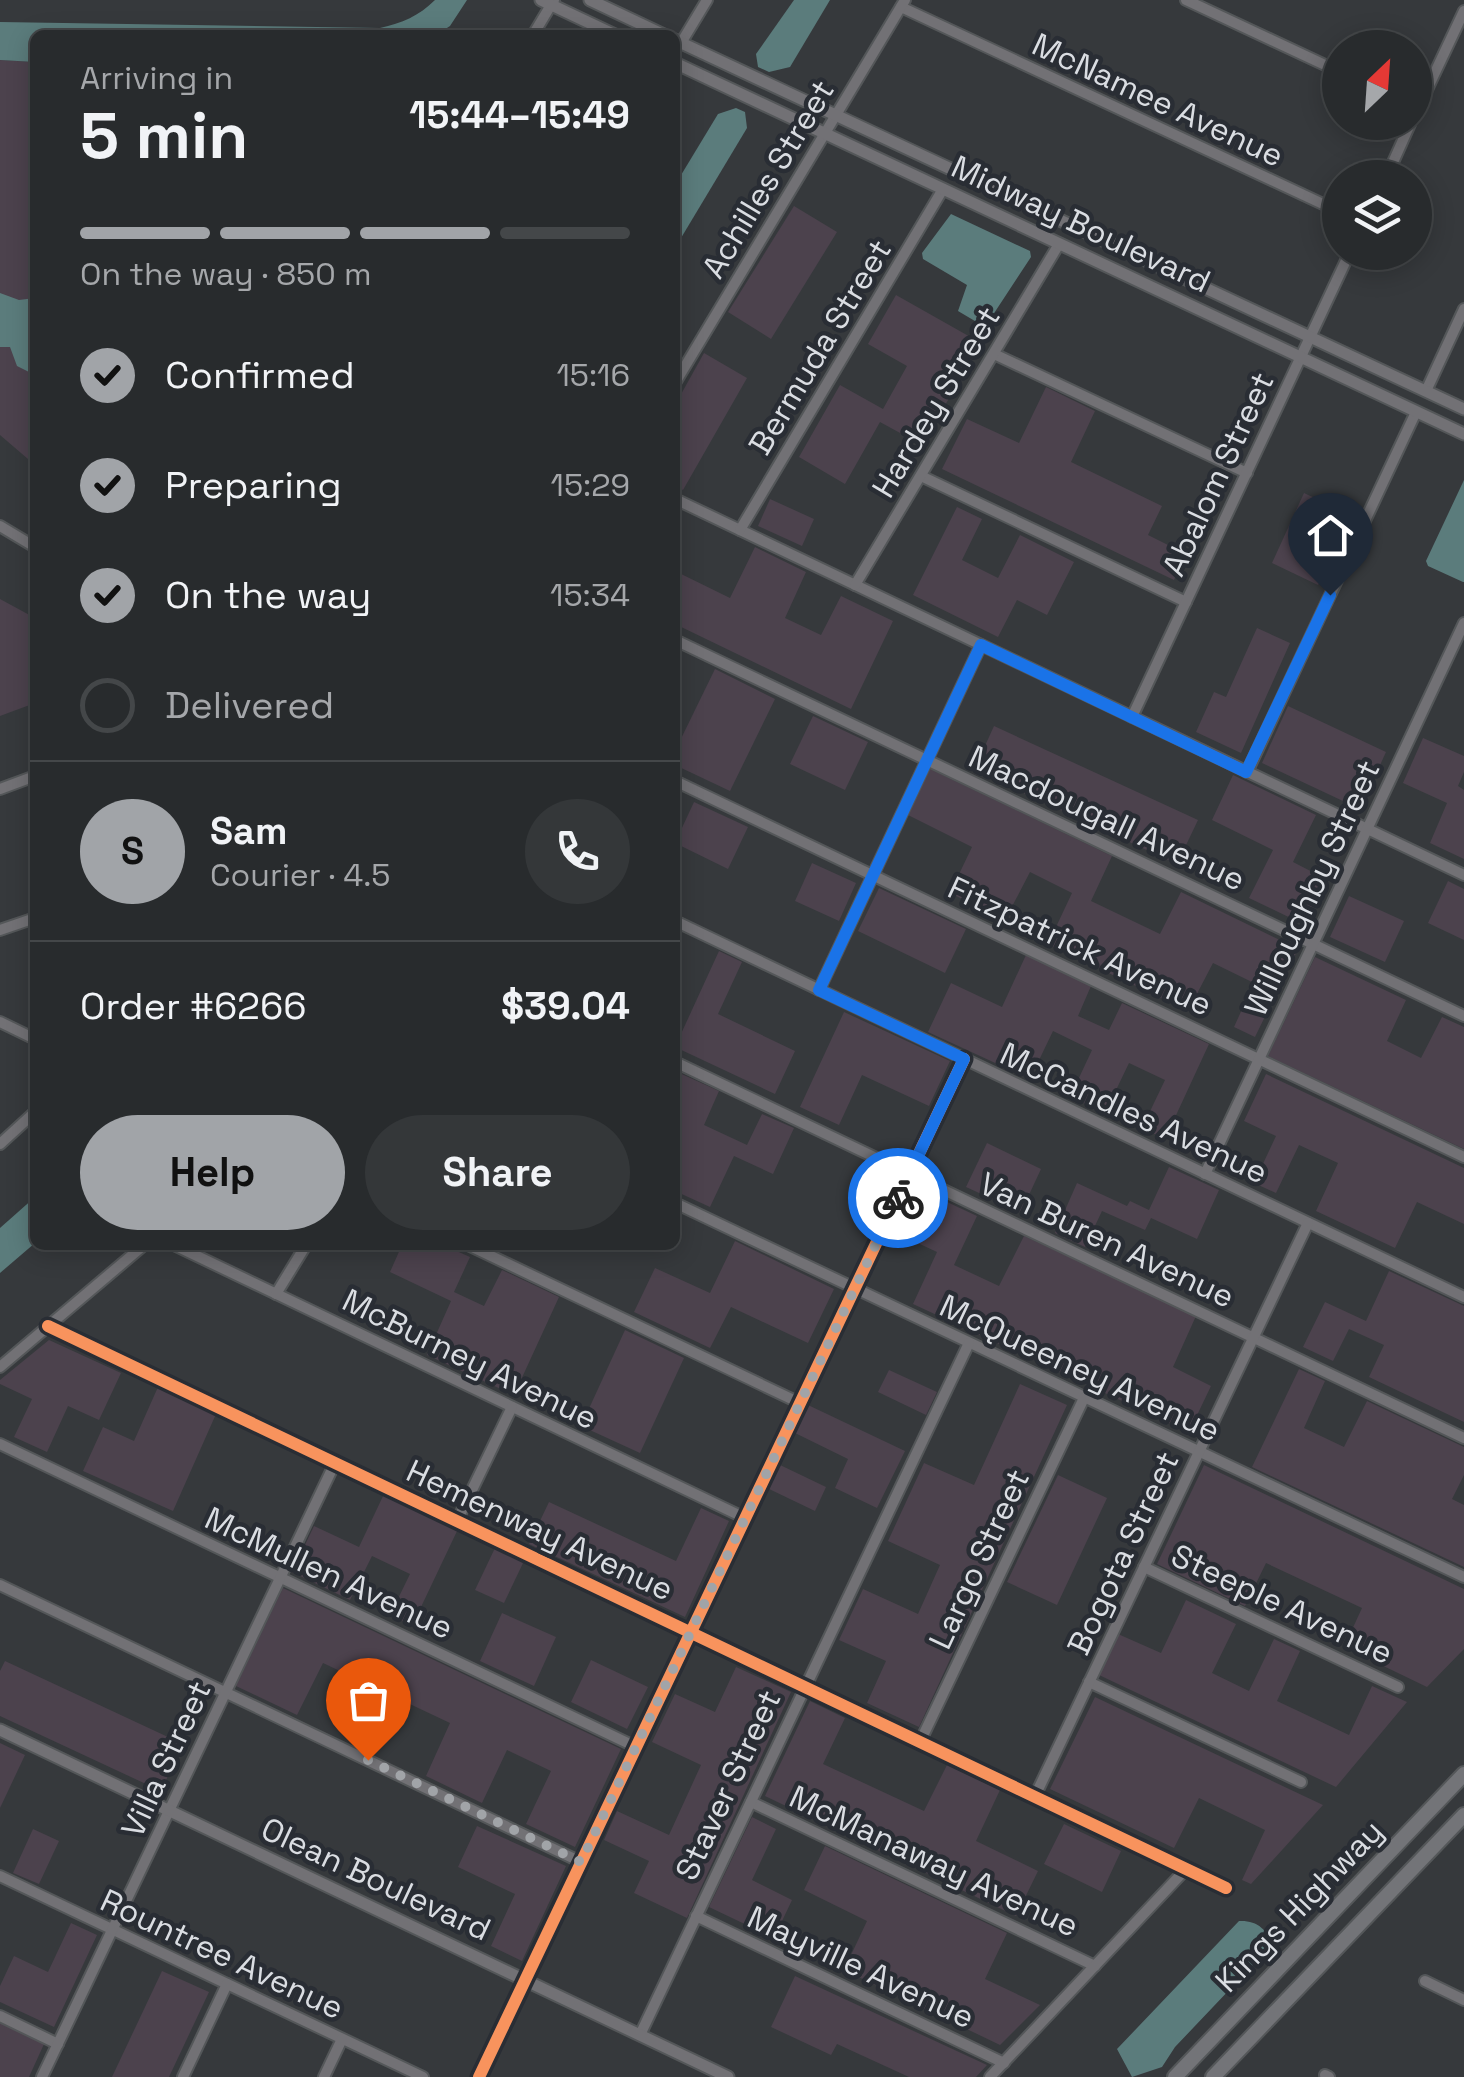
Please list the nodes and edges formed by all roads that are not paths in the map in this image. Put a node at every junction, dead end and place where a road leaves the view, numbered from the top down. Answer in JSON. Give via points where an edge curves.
{"nodes":[{"id":1,"x":590,"y":0,"type":"edge"},
{"id":2,"x":708,"y":0,"type":"edge"},
{"id":3,"x":1186,"y":0,"type":"edge"},
{"id":4,"x":549,"y":2,"type":"edge"},
{"id":5,"x":903,"y":4,"type":"edge"},
{"id":6,"x":1464,"y":11,"type":"edge"},
{"id":7,"x":535,"y":30,"type":"edge"},
{"id":8,"x":605,"y":30,"type":"edge"},
{"id":9,"x":653,"y":30,"type":"edge"},
{"id":10,"x":680,"y":39,"type":"edge"},
{"id":11,"x":680,"y":43,"type":"edge"},
{"id":12,"x":1322,"y":64,"type":"edge"},
{"id":13,"x":680,"y":65,"type":"edge"},
{"id":14,"x":1432,"y":77,"type":"edge"},
{"id":15,"x":835,"y":117,"type":"junction"},
{"id":16,"x":825,"y":134,"type":"junction"},
{"id":17,"x":943,"y":189,"type":"junction"},
{"id":18,"x":1322,"y":203,"type":"edge"},
{"id":19,"x":1059,"y":244,"type":"junction"},
{"id":20,"x":1342,"y":270,"type":"edge"},
{"id":21,"x":1464,"y":309,"type":"edge"},
{"id":22,"x":1310,"y":337,"type":"junction"},
{"id":23,"x":994,"y":354,"type":"junction"},
{"id":24,"x":1300,"y":358,"type":"junction"},
{"id":25,"x":680,"y":375,"type":"edge"},
{"id":26,"x":1426,"y":391,"type":"junction"},
{"id":27,"x":1464,"y":409,"type":"edge"},
{"id":28,"x":1416,"y":412,"type":"junction"},
{"id":29,"x":1464,"y":434,"type":"edge"},
{"id":30,"x":1247,"y":472,"type":"junction"},
{"id":31,"x":921,"y":476,"type":"junction"},
{"id":32,"x":680,"y":501,"type":"edge"},
{"id":33,"x":0,"y":526,"type":"edge"},
{"id":34,"x":740,"y":530,"type":"junction"},
{"id":35,"x":30,"y":544,"type":"edge"},
{"id":36,"x":855,"y":585,"type":"junction"},
{"id":37,"x":1186,"y":602,"type":"junction"},
{"id":38,"x":1464,"y":623,"type":"edge"},
{"id":39,"x":680,"y":642,"type":"edge"},
{"id":40,"x":981,"y":645,"type":"junction"},
{"id":41,"x":1132,"y":717,"type":"junction"},
{"id":42,"x":927,"y":760,"type":"junction"},
{"id":43,"x":1246,"y":772,"type":"junction"},
{"id":44,"x":30,"y":778,"type":"edge"},
{"id":45,"x":680,"y":783,"type":"edge"},
{"id":46,"x":0,"y":789,"type":"edge"},
{"id":47,"x":1368,"y":829,"type":"junction"},
{"id":48,"x":873,"y":875,"type":"junction"},
{"id":49,"x":1464,"y":875,"type":"edge"},
{"id":50,"x":30,"y":920,"type":"edge"},
{"id":51,"x":680,"y":924,"type":"edge"},
{"id":52,"x":0,"y":930,"type":"edge"},
{"id":53,"x":1314,"y":944,"type":"junction"},
{"id":54,"x":819,"y":990,"type":"junction"},
{"id":55,"x":1464,"y":1016,"type":"edge"},
{"id":56,"x":0,"y":1022,"type":"edge"},
{"id":57,"x":30,"y":1036,"type":"edge"},
{"id":58,"x":964,"y":1059,"type":"junction"},
{"id":59,"x":1260,"y":1059,"type":"junction"},
{"id":60,"x":680,"y":1064,"type":"edge"},
{"id":61,"x":30,"y":1117,"type":"edge"},
{"id":62,"x":0,"y":1144,"type":"edge"},
{"id":63,"x":1464,"y":1156,"type":"edge"},
{"id":64,"x":909,"y":1174,"type":"junction"},
{"id":65,"x":1205,"y":1174,"type":"junction"},
{"id":66,"x":680,"y":1205,"type":"edge"},
{"id":67,"x":1308,"y":1223,"type":"junction"},
{"id":68,"x":138,"y":1250,"type":"edge"},
{"id":69,"x":184,"y":1250,"type":"edge"},
{"id":70,"x":303,"y":1250,"type":"edge"},
{"id":71,"x":479,"y":1250,"type":"edge"},
{"id":72,"x":854,"y":1288,"type":"junction"},
{"id":73,"x":276,"y":1294,"type":"junction"},
{"id":74,"x":1464,"y":1297,"type":"edge"},
{"id":75,"x":48,"y":1326,"type":"junction"},
{"id":76,"x":1253,"y":1338,"type":"junction"},
{"id":77,"x":969,"y":1343,"type":"junction"},
{"id":78,"x":0,"y":1367,"type":"edge"},
{"id":79,"x":1084,"y":1398,"type":"junction"},
{"id":80,"x":800,"y":1403,"type":"junction"},
{"id":81,"x":512,"y":1406,"type":"junction"},
{"id":82,"x":1464,"y":1438,"type":"edge"},
{"id":83,"x":0,"y":1444,"type":"edge"},
{"id":84,"x":1198,"y":1452,"type":"junction"},
{"id":85,"x":335,"y":1463,"type":"junction"},
{"id":86,"x":745,"y":1518,"type":"junction"},
{"id":87,"x":457,"y":1521,"type":"junction"},
{"id":88,"x":1144,"y":1567,"type":"junction"},
{"id":89,"x":280,"y":1578,"type":"junction"},
{"id":90,"x":1464,"y":1578,"type":"edge"},
{"id":91,"x":0,"y":1585,"type":"edge"},
{"id":92,"x":690,"y":1632,"type":"junction"},
{"id":93,"x":1089,"y":1682,"type":"junction"},
{"id":94,"x":805,"y":1687,"type":"junction"},
{"id":95,"x":1398,"y":1687,"type":"dead end"},
{"id":96,"x":226,"y":1692,"type":"junction"},
{"id":97,"x":0,"y":1730,"type":"edge"},
{"id":98,"x":920,"y":1742,"type":"junction"},
{"id":99,"x":636,"y":1747,"type":"junction"},
{"id":100,"x":1464,"y":1774,"type":"edge"},
{"id":101,"x":1301,"y":1782,"type":"dead end"},
{"id":102,"x":1034,"y":1796,"type":"junction"},
{"id":103,"x":751,"y":1802,"type":"junction"},
{"id":104,"x":169,"y":1811,"type":"junction"},
{"id":105,"x":1464,"y":1815,"type":"edge"},
{"id":106,"x":581,"y":1862,"type":"junction"},
{"id":107,"x":1186,"y":1868,"type":"junction"},
{"id":108,"x":0,"y":1876,"type":"edge"},
{"id":109,"x":1226,"y":1888,"type":"dead end"},
{"id":110,"x":696,"y":1916,"type":"junction"},
{"id":111,"x":113,"y":1929,"type":"junction"},
{"id":112,"x":1095,"y":1966,"type":"junction"},
{"id":113,"x":525,"y":1980,"type":"junction"},
{"id":114,"x":1425,"y":1982,"type":"dead end"},
{"id":115,"x":228,"y":1984,"type":"junction"},
{"id":116,"x":1464,"y":2000,"type":"edge"},
{"id":117,"x":0,"y":2016,"type":"edge"},
{"id":118,"x":640,"y":2035,"type":"junction"},
{"id":119,"x":342,"y":2038,"type":"junction"},
{"id":120,"x":58,"y":2044,"type":"junction"},
{"id":121,"x":1004,"y":2063,"type":"junction"},
{"id":122,"x":42,"y":2077,"type":"edge"},
{"id":123,"x":183,"y":2077,"type":"edge"},
{"id":124,"x":324,"y":2077,"type":"edge"},
{"id":125,"x":423,"y":2077,"type":"edge"},
{"id":126,"x":479,"y":2077,"type":"edge"},
{"id":127,"x":728,"y":2077,"type":"edge"},
{"id":128,"x":990,"y":2077,"type":"edge"},
{"id":129,"x":1175,"y":2077,"type":"edge"},
{"id":130,"x":1213,"y":2077,"type":"edge"}],
"edges":[{"from":1,"to":9,"type":"street"},
{"from":2,"to":10,"type":"street"},
{"from":3,"to":12,"type":"street"},
{"from":4,"to":7,"type":"street"},
{"from":4,"to":8,"type":"street"},
{"from":5,"to":15,"type":"street","name":"Achilles Street"},
{"from":5,"to":18,"type":"street","name":"McNamee Avenue"},
{"from":6,"to":14,"type":"street"},
{"from":11,"to":15,"type":"street","name":"Midway Boulevard"},
{"from":13,"to":16,"type":"street","name":"Midway Boulevard"},
{"from":15,"to":16,"type":"street","name":"Achilles Street"},
{"from":15,"to":22,"type":"street","name":"Midway Boulevard"},
{"from":16,"to":17,"type":"street","name":"Midway Boulevard"},
{"from":16,"to":25,"type":"street","name":"Achilles Street"},
{"from":17,"to":19,"type":"street","name":"Midway Boulevard"},
{"from":17,"to":34,"type":"street","name":"Bermuda Street"},
{"from":19,"to":23,"type":"street","name":"Hardey Street"},
{"from":19,"to":24,"type":"street","name":"Midway Boulevard"},
{"from":20,"to":22,"type":"street","name":"Abalom Street"},
{"from":21,"to":26,"type":"street"},
{"from":22,"to":24,"type":"street","name":"Abalom Street"},
{"from":22,"to":26,"type":"street","name":"Midway Boulevard"},
{"from":23,"to":30,"type":"street"},
{"from":23,"to":31,"type":"street","name":"Hardey Street"},
{"from":24,"to":28,"type":"street","name":"Midway Boulevard"},
{"from":24,"to":30,"type":"street","name":"Abalom Street"},
{"from":26,"to":27,"type":"street","name":"Midway Boulevard"},
{"from":28,"to":29,"type":"street","name":"Midway Boulevard"},
{"from":28,"to":43,"type":"street"},
{"from":30,"to":37,"type":"street","name":"Abalom Street"},
{"from":31,"to":36,"type":"street","name":"Hardey Street"},
{"from":31,"to":37,"type":"street"},
{"from":32,"to":34,"type":"street"},
{"from":33,"to":35,"type":"street"},
{"from":34,"to":36,"type":"street"},
{"from":36,"to":40,"type":"street"},
{"from":37,"to":41,"type":"street","name":"Abalom Street"},
{"from":38,"to":47,"type":"street","name":"Willoughby Street"},
{"from":39,"to":42,"type":"street","name":"Macdougall Avenue"},
{"from":40,"to":41,"type":"street"},
{"from":40,"to":42,"type":"street"},
{"from":41,"to":43,"type":"street"},
{"from":42,"to":48,"type":"street"},
{"from":42,"to":53,"type":"street","name":"Macdougall Avenue"},
{"from":43,"to":47,"type":"street"},
{"from":44,"to":46,"type":"street"},
{"from":45,"to":48,"type":"street","name":"Fitzpatrick Avenue"},
{"from":47,"to":49,"type":"street"},
{"from":47,"to":53,"type":"street","name":"Willoughby Street"},
{"from":48,"to":54,"type":"street"},
{"from":48,"to":59,"type":"street","name":"Fitzpatrick Avenue"},
{"from":50,"to":52,"type":"street"},
{"from":51,"to":54,"type":"street","name":"McCandles Avenue"},
{"from":53,"to":55,"type":"street","name":"Macdougall Avenue"},
{"from":53,"to":59,"type":"street","name":"Willoughby Street"},
{"from":54,"to":58,"type":"street","name":"McCandles Avenue"},
{"from":56,"to":57,"type":"street"},
{"from":58,"to":64,"type":"street"},
{"from":58,"to":65,"type":"street","name":"McCandles Avenue"},
{"from":59,"to":63,"type":"street","name":"Fitzpatrick Avenue"},
{"from":59,"to":65,"type":"street","name":"Willoughby Street"},
{"from":60,"to":64,"type":"street","name":"Van Buren Avenue"},
{"from":61,"to":62,"type":"street"},
{"from":64,"to":72,"type":"street"},
{"from":64,"to":76,"type":"street","name":"Van Buren Avenue"},
{"from":65,"to":67,"type":"street","name":"McCandles Avenue"},
{"from":66,"to":72,"type":"street","name":"McQueeney Avenue"},
{"from":67,"to":74,"type":"street","name":"McCandles Avenue"},
{"from":67,"to":76,"type":"street","name":"Bogota Street"},
{"from":68,"to":75,"type":"street"},
{"from":69,"to":73,"type":"street","name":"McBurney Avenue"},
{"from":70,"to":73,"type":"street"},
{"from":71,"to":80,"type":"street"},
{"from":72,"to":77,"type":"street","name":"McQueeney Avenue"},
{"from":72,"to":80,"type":"street"},
{"from":73,"to":81,"type":"street","name":"McBurney Avenue"},
{"from":75,"to":78,"type":"street"},
{"from":75,"to":85,"type":"street","name":"Hemenway Avenue"},
{"from":76,"to":82,"type":"street","name":"Van Buren Avenue"},
{"from":76,"to":84,"type":"street","name":"Bogota Street"},
{"from":77,"to":79,"type":"street","name":"McQueeney Avenue"},
{"from":77,"to":94,"type":"street","name":"Staver Street"},
{"from":79,"to":84,"type":"street","name":"McQueeney Avenue"},
{"from":79,"to":98,"type":"street","name":"Largo Street"},
{"from":80,"to":86,"type":"street"},
{"from":81,"to":86,"type":"street","name":"McBurney Avenue"},
{"from":81,"to":87,"type":"street"},
{"from":83,"to":89,"type":"street","name":"McMullen Avenue"},
{"from":84,"to":88,"type":"street","name":"Bogota Street"},
{"from":84,"to":90,"type":"street","name":"McQueeney Avenue"},
{"from":85,"to":87,"type":"street","name":"Hemenway Avenue"},
{"from":85,"to":89,"type":"street","name":"Villa Street"},
{"from":86,"to":92,"type":"street"},
{"from":87,"to":92,"type":"street","name":"Hemenway Avenue"},
{"from":88,"to":93,"type":"street","name":"Bogota Street"},
{"from":88,"to":95,"type":"street","name":"Steeple Avenue"},
{"from":89,"to":96,"type":"street","name":"Villa Street"},
{"from":89,"to":99,"type":"street","name":"McMullen Avenue"},
{"from":91,"to":96,"type":"street"},
{"from":92,"to":94,"type":"street","name":"Hemenway Avenue"},
{"from":92,"to":99,"type":"street"},
{"from":93,"to":101,"type":"street"},
{"from":93,"to":102,"type":"street","name":"Bogota Street"},
{"from":94,"to":98,"type":"street","name":"Hemenway Avenue"},
{"from":94,"to":103,"type":"street","name":"Staver Street"},
{"from":96,"to":104,"type":"street","name":"Villa Street"},
{"from":96,"to":106,"type":"street"},
{"from":97,"to":104,"type":"street","name":"Olean Boulevard"},
{"from":98,"to":102,"type":"street","name":"Hemenway Avenue"},
{"from":99,"to":106,"type":"street"},
{"from":100,"to":129,"type":"main road","name":"Kings Highway"},
{"from":102,"to":107,"type":"street","name":"Hemenway Avenue"},
{"from":103,"to":110,"type":"street","name":"Staver Street"},
{"from":103,"to":112,"type":"street","name":"McManaway Avenue"},
{"from":104,"to":111,"type":"street","name":"Villa Street"},
{"from":104,"to":113,"type":"street","name":"Olean Boulevard"},
{"from":105,"to":130,"type":"main road","name":"Kings Highway"},
{"from":106,"to":113,"type":"street"},
{"from":107,"to":109,"type":"street","name":"Hemenway Avenue"},
{"from":107,"to":112,"type":"street"},
{"from":108,"to":111,"type":"street","name":"Rountree Avenue"},
{"from":110,"to":118,"type":"street","name":"Staver Street"},
{"from":110,"to":121,"type":"street","name":"Mayville Avenue"},
{"from":111,"to":115,"type":"street","name":"Rountree Avenue"},
{"from":111,"to":120,"type":"street","name":"Villa Street"},
{"from":112,"to":121,"type":"street"},
{"from":113,"to":118,"type":"street","name":"Olean Boulevard"},
{"from":113,"to":126,"type":"street"},
{"from":114,"to":116,"type":"street"},
{"from":115,"to":119,"type":"street","name":"Rountree Avenue"},
{"from":115,"to":123,"type":"street"},
{"from":117,"to":120,"type":"street"},
{"from":118,"to":127,"type":"street","name":"Olean Boulevard"},
{"from":119,"to":124,"type":"street"},
{"from":119,"to":125,"type":"street","name":"Rountree Avenue"},
{"from":120,"to":122,"type":"street","name":"Villa Street"},
{"from":121,"to":128,"type":"street"}]}
